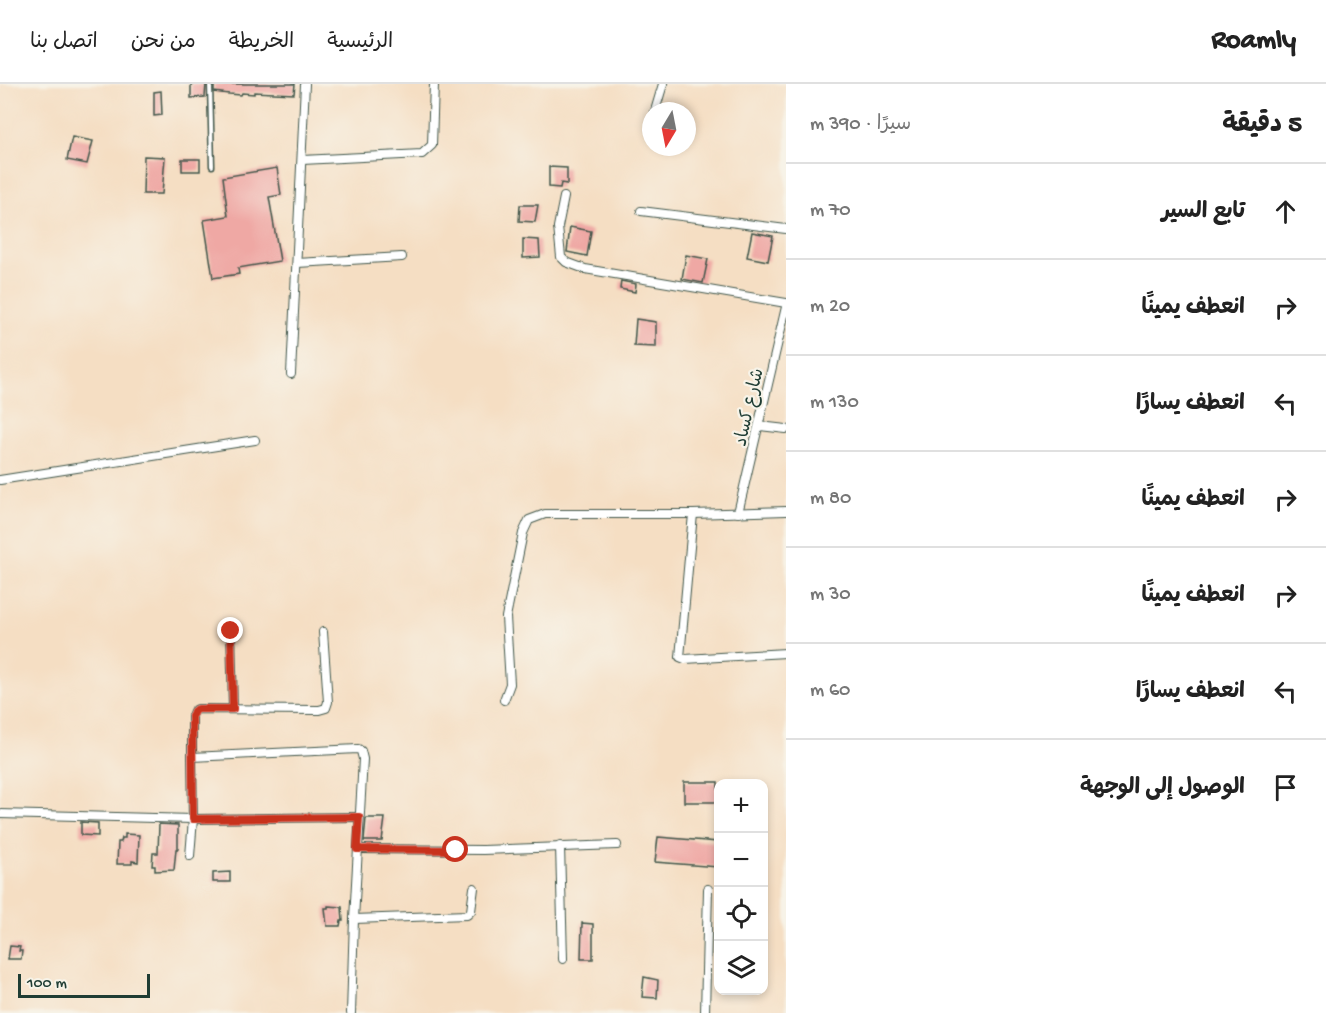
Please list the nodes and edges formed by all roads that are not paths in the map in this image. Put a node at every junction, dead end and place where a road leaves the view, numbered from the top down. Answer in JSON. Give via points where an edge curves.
{"nodes":[{"id":1,"x":210,"y":84,"type":"edge"},
{"id":2,"x":305,"y":84,"type":"edge"},
{"id":3,"x":434,"y":84,"type":"edge"},
{"id":4,"x":663,"y":84,"type":"edge"},
{"id":5,"x":658,"y":102,"type":"edge"},
{"id":6,"x":302,"y":160,"type":"junction"},
{"id":7,"x":212,"y":166,"type":"dead end"},
{"id":8,"x":564,"y":197,"type":"dead end"},
{"id":9,"x":641,"y":211,"type":"dead end"},
{"id":10,"x":786,"y":229,"type":"edge"},
{"id":11,"x":402,"y":257,"type":"dead end"},
{"id":12,"x":297,"y":263,"type":"junction"},
{"id":13,"x":786,"y":305,"type":"edge"},
{"id":14,"x":776,"y":349,"type":"junction"},
{"id":15,"x":786,"y":351,"type":"edge"},
{"id":16,"x":291,"y":374,"type":"dead end"},
{"id":17,"x":760,"y":426,"type":"junction"},
{"id":18,"x":786,"y":429,"type":"edge"},
{"id":19,"x":255,"y":440,"type":"dead end"},
{"id":20,"x":0,"y":480,"type":"edge"},
{"id":21,"x":786,"y":511,"type":"edge"},
{"id":22,"x":738,"y":513,"type":"junction"},
{"id":23,"x":693,"y":514,"type":"junction"},
{"id":24,"x":231,"y":631,"type":"dead end"},
{"id":25,"x":323,"y":632,"type":"dead end"},
{"id":26,"x":786,"y":652,"type":"edge"},
{"id":27,"x":504,"y":700,"type":"dead end"},
{"id":28,"x":233,"y":709,"type":"junction"},
{"id":29,"x":192,"y":757,"type":"junction"},
{"id":30,"x":0,"y":814,"type":"edge"},
{"id":31,"x":359,"y":817,"type":"junction"},
{"id":32,"x":193,"y":819,"type":"junction"},
{"id":33,"x":617,"y":845,"type":"dead end"},
{"id":34,"x":560,"y":846,"type":"junction"},
{"id":35,"x":357,"y":849,"type":"junction"},
{"id":36,"x":190,"y":856,"type":"dead end"},
{"id":37,"x":474,"y":888,"type":"dead end"},
{"id":38,"x":708,"y":889,"type":"dead end"},
{"id":39,"x":354,"y":919,"type":"junction"},
{"id":40,"x":563,"y":958,"type":"dead end"},
{"id":41,"x":351,"y":1013,"type":"edge"},
{"id":42,"x":705,"y":1013,"type":"edge"}],
"edges":[{"from":1,"to":7,"type":"lane"},
{"from":2,"to":6,"type":"street"},
{"from":3,"to":6,"type":"street","via":[[432,145],[422,154]]},
{"from":4,"to":5,"type":"street"},
{"from":6,"to":12,"type":"street"},
{"from":8,"to":13,"type":"street","via":[[558,227],[561,257],[566,262],[585,269]]},
{"from":9,"to":10,"type":"street"},
{"from":11,"to":12,"type":"street"},
{"from":12,"to":16,"type":"street"},
{"from":13,"to":14,"type":"street","name":"شارع كساد"},
{"from":14,"to":15,"type":"street"},
{"from":14,"to":17,"type":"street","name":"شارع كساد"},
{"from":17,"to":18,"type":"street"},
{"from":17,"to":22,"type":"street","name":"شارع كساد"},
{"from":19,"to":20,"type":"street"},
{"from":21,"to":22,"type":"street"},
{"from":22,"to":23,"type":"street"},
{"from":23,"to":26,"type":"street","via":[[680,657]]},
{"from":23,"to":27,"type":"street","via":[[544,514],[529,520],[506,617],[510,684]]},
{"from":24,"to":28,"type":"street"},
{"from":25,"to":28,"type":"street","via":[[326,708]]},
{"from":28,"to":29,"type":"street","via":[[194,711]]},
{"from":29,"to":31,"type":"street","via":[[358,748],[363,759]]},
{"from":29,"to":32,"type":"street"},
{"from":30,"to":32,"type":"street"},
{"from":31,"to":32,"type":"street"},
{"from":31,"to":35,"type":"street"},
{"from":32,"to":36,"type":"street"},
{"from":33,"to":34,"type":"street"},
{"from":34,"to":35,"type":"street"},
{"from":34,"to":40,"type":"street"},
{"from":35,"to":39,"type":"street"},
{"from":37,"to":39,"type":"street","via":[[467,915]]},
{"from":38,"to":42,"type":"street"},
{"from":39,"to":41,"type":"street"}]}
